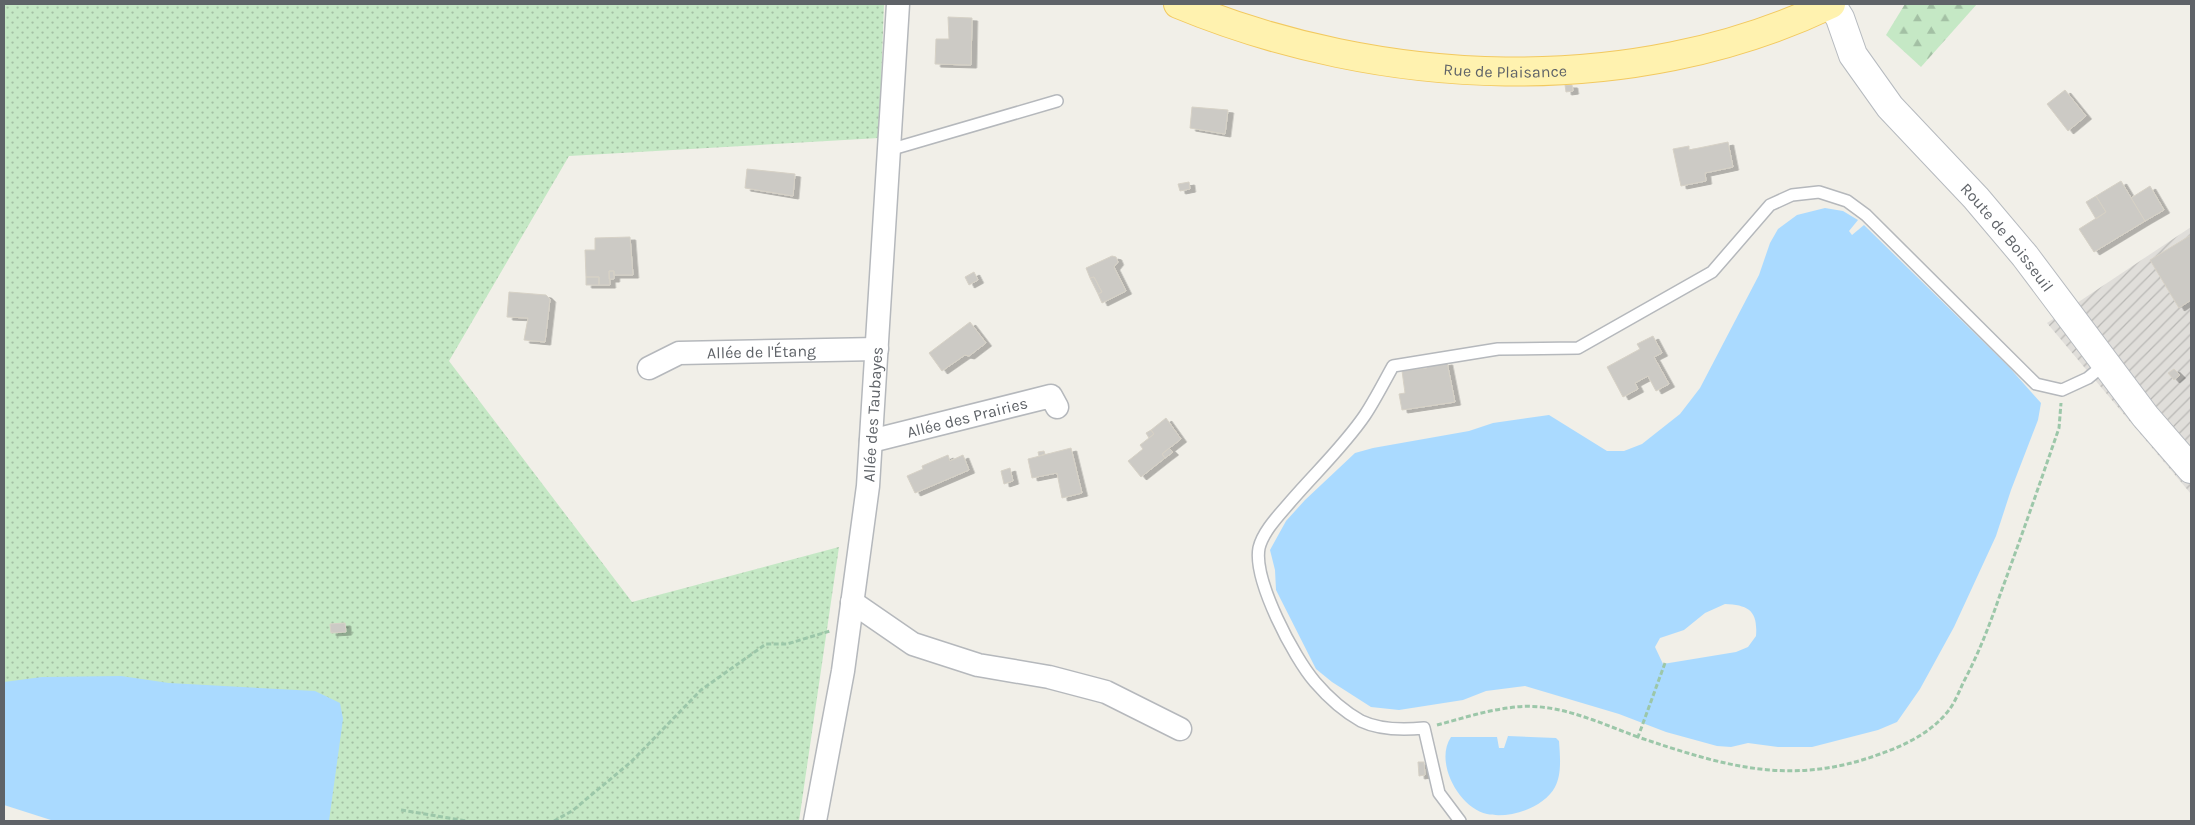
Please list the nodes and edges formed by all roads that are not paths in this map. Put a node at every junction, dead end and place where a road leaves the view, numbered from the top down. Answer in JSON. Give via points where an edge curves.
{"nodes":[{"id":1,"x":898,"y":4,"type":"edge"},
{"id":2,"x":1178,"y":4,"type":"edge"},
{"id":3,"x":1831,"y":4,"type":"edge"},
{"id":4,"x":1058,"y":101,"type":"dead end"},
{"id":5,"x":890,"y":150,"type":"junction"},
{"id":6,"x":877,"y":349,"type":"junction"},
{"id":7,"x":2106,"y":363,"type":"junction"},
{"id":8,"x":649,"y":368,"type":"dead end"},
{"id":9,"x":1057,"y":407,"type":"dead end"},
{"id":10,"x":872,"y":441,"type":"junction"},
{"id":11,"x":2191,"y":469,"type":"edge"},
{"id":12,"x":852,"y":602,"type":"junction"},
{"id":13,"x":1180,"y":729,"type":"dead end"},
{"id":14,"x":816,"y":821,"type":"edge"},
{"id":15,"x":1460,"y":821,"type":"edge"}],
"edges":[{"from":1,"to":5,"type":"street","name":"Allée des Taubayes"},
{"from":2,"to":3,"type":"main road","name":"Rue de Plaisance","via":[[1258,32],[1332,52],[1430,67],[1499,71],[1565,69],[1667,56],[1743,39],[1788,24]]},
{"from":3,"to":7,"type":"main road","name":"Route de Boisseuil","via":[[1840,18],[1853,55],[1890,107],[2019,248]]},
{"from":4,"to":5,"type":"lane"},
{"from":5,"to":6,"type":"street","name":"Allée des Taubayes"},
{"from":6,"to":8,"type":"street","name":"Allée de l'Étang","via":[[678,353]]},
{"from":6,"to":10,"type":"street","name":"Allée des Taubayes"},
{"from":7,"to":11,"type":"main road","name":"Route de Boisseuil"},
{"from":7,"to":15,"type":"lane","via":[[2088,378],[2062,390],[2036,384],[1866,215],[1847,202],[1819,192],[1792,195],[1770,205],[1712,272],[1578,348],[1498,349],[1393,366],[1365,416],[1272,522],[1259,548],[1260,568],[1284,633],[1298,660],[1315,682],[1362,721],[1398,730],[1424,728],[1439,792]]},
{"from":9,"to":10,"type":"street","name":"Allée des Prairies","via":[[1050,396]]},
{"from":10,"to":12,"type":"street","name":"Allée des Taubayes"},
{"from":12,"to":13,"type":"street","via":[[913,644],[978,665],[1049,677],[1106,692]]},
{"from":12,"to":14,"type":"street","name":"Allée des Taubayes"}]}
